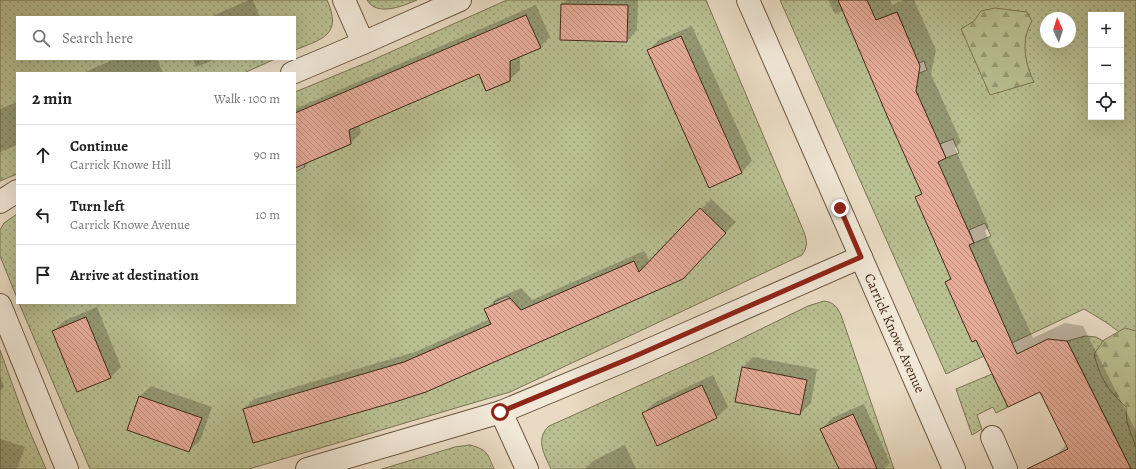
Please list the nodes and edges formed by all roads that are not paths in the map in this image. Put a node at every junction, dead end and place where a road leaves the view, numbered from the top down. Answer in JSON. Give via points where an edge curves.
{"nodes":[{"id":1,"x":344,"y":0,"type":"edge"},
{"id":2,"x":460,"y":0,"type":"edge"},
{"id":3,"x":748,"y":0,"type":"edge"},
{"id":4,"x":363,"y":43,"type":"junction"},
{"id":5,"x":294,"y":72,"type":"edge"},
{"id":6,"x":16,"y":192,"type":"edge"},
{"id":7,"x":0,"y":202,"type":"edge"},
{"id":8,"x":861,"y":257,"type":"junction"},
{"id":9,"x":0,"y":304,"type":"edge"},
{"id":10,"x":500,"y":412,"type":"junction"},
{"id":11,"x":992,"y":437,"type":"dead end"},
{"id":12,"x":67,"y":469,"type":"edge"},
{"id":13,"x":307,"y":469,"type":"edge"},
{"id":14,"x":527,"y":469,"type":"edge"},
{"id":15,"x":954,"y":469,"type":"edge"},
{"id":16,"x":1006,"y":469,"type":"edge"}],
"edges":[{"from":1,"to":4,"type":"street"},
{"from":2,"to":4,"type":"street"},
{"from":3,"to":8,"type":"street","name":"Carrick Knowe Avenue"},
{"from":4,"to":5,"type":"street"},
{"from":6,"to":7,"type":"street"},
{"from":8,"to":10,"type":"street"},
{"from":8,"to":15,"type":"street","name":"Carrick Knowe Avenue"},
{"from":9,"to":12,"type":"street"},
{"from":10,"to":13,"type":"street"},
{"from":10,"to":14,"type":"street"},
{"from":11,"to":16,"type":"street"}]}
